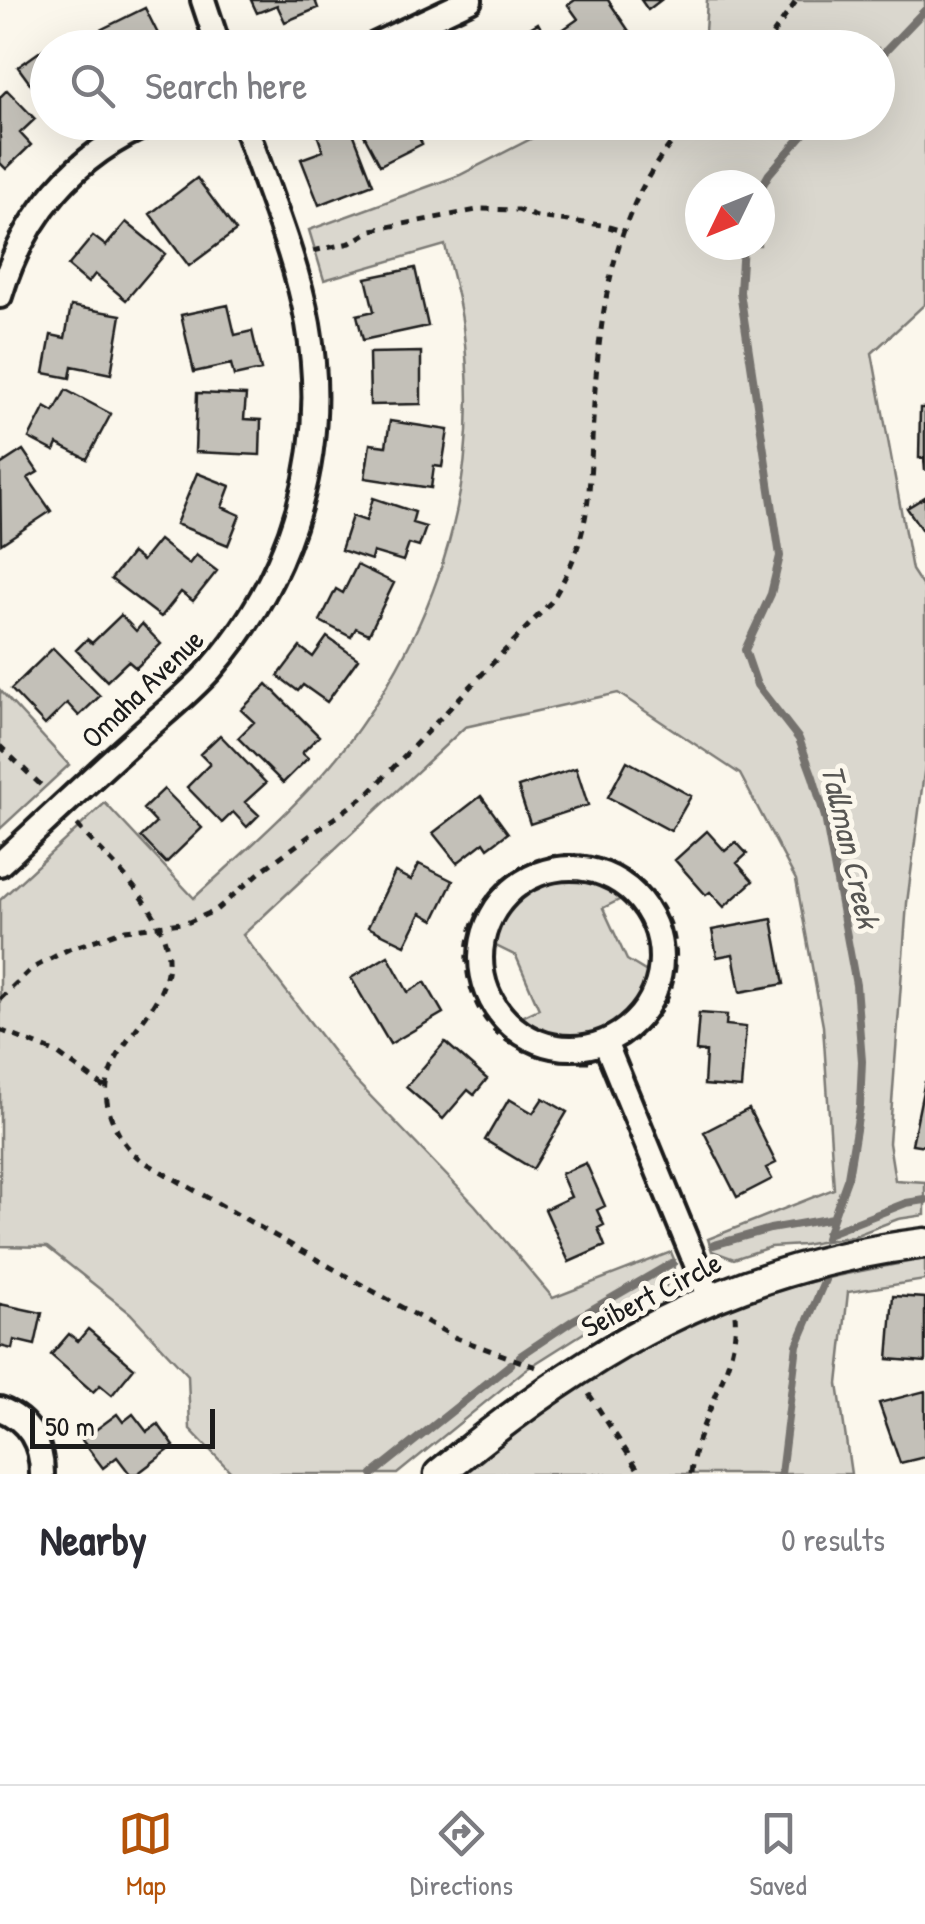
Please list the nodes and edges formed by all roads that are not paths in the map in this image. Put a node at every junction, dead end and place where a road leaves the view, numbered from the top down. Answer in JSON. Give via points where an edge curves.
{"nodes":[{"id":1,"x":203,"y":0,"type":"edge"},
{"id":2,"x":470,"y":0,"type":"edge"},
{"id":3,"x":213,"y":30,"type":"edge"},
{"id":4,"x":406,"y":30,"type":"edge"},
{"id":5,"x":118,"y":140,"type":"edge"},
{"id":6,"x":250,"y":140,"type":"edge"},
{"id":7,"x":0,"y":296,"type":"edge"},
{"id":8,"x":0,"y":864,"type":"edge"},
{"id":9,"x":606,"y":1042,"type":"junction"},
{"id":10,"x":925,"y":1243,"type":"edge"},
{"id":11,"x":722,"y":1300,"type":"junction"},
{"id":12,"x":0,"y":1409,"type":"edge"},
{"id":13,"x":42,"y":1474,"type":"edge"},
{"id":14,"x":439,"y":1474,"type":"edge"}],
"edges":[{"from":1,"to":3,"type":"street"},
{"from":2,"to":4,"type":"street"},
{"from":5,"to":7,"type":"street","via":[[55,189],[18,246]]},
{"from":6,"to":8,"type":"street","name":"Omaha Avenue","via":[[304,305],[314,360],[312,449],[294,525],[262,598],[209,670]]},
{"from":9,"to":9,"type":"street","via":[[631,1026],[656,989],[657,930],[633,893],[608,876],[580,868],[536,875],[510,891],[486,928],[486,986],[509,1023],[534,1040],[562,1048]]},
{"from":9,"to":11,"type":"street"},
{"from":10,"to":11,"type":"street","name":"Seibert Circle","via":[[754,1280]]},
{"from":11,"to":14,"type":"street","name":"Seibert Circle","via":[[635,1334],[574,1371]]},
{"from":12,"to":13,"type":"street","via":[[30,1430]]}]}
